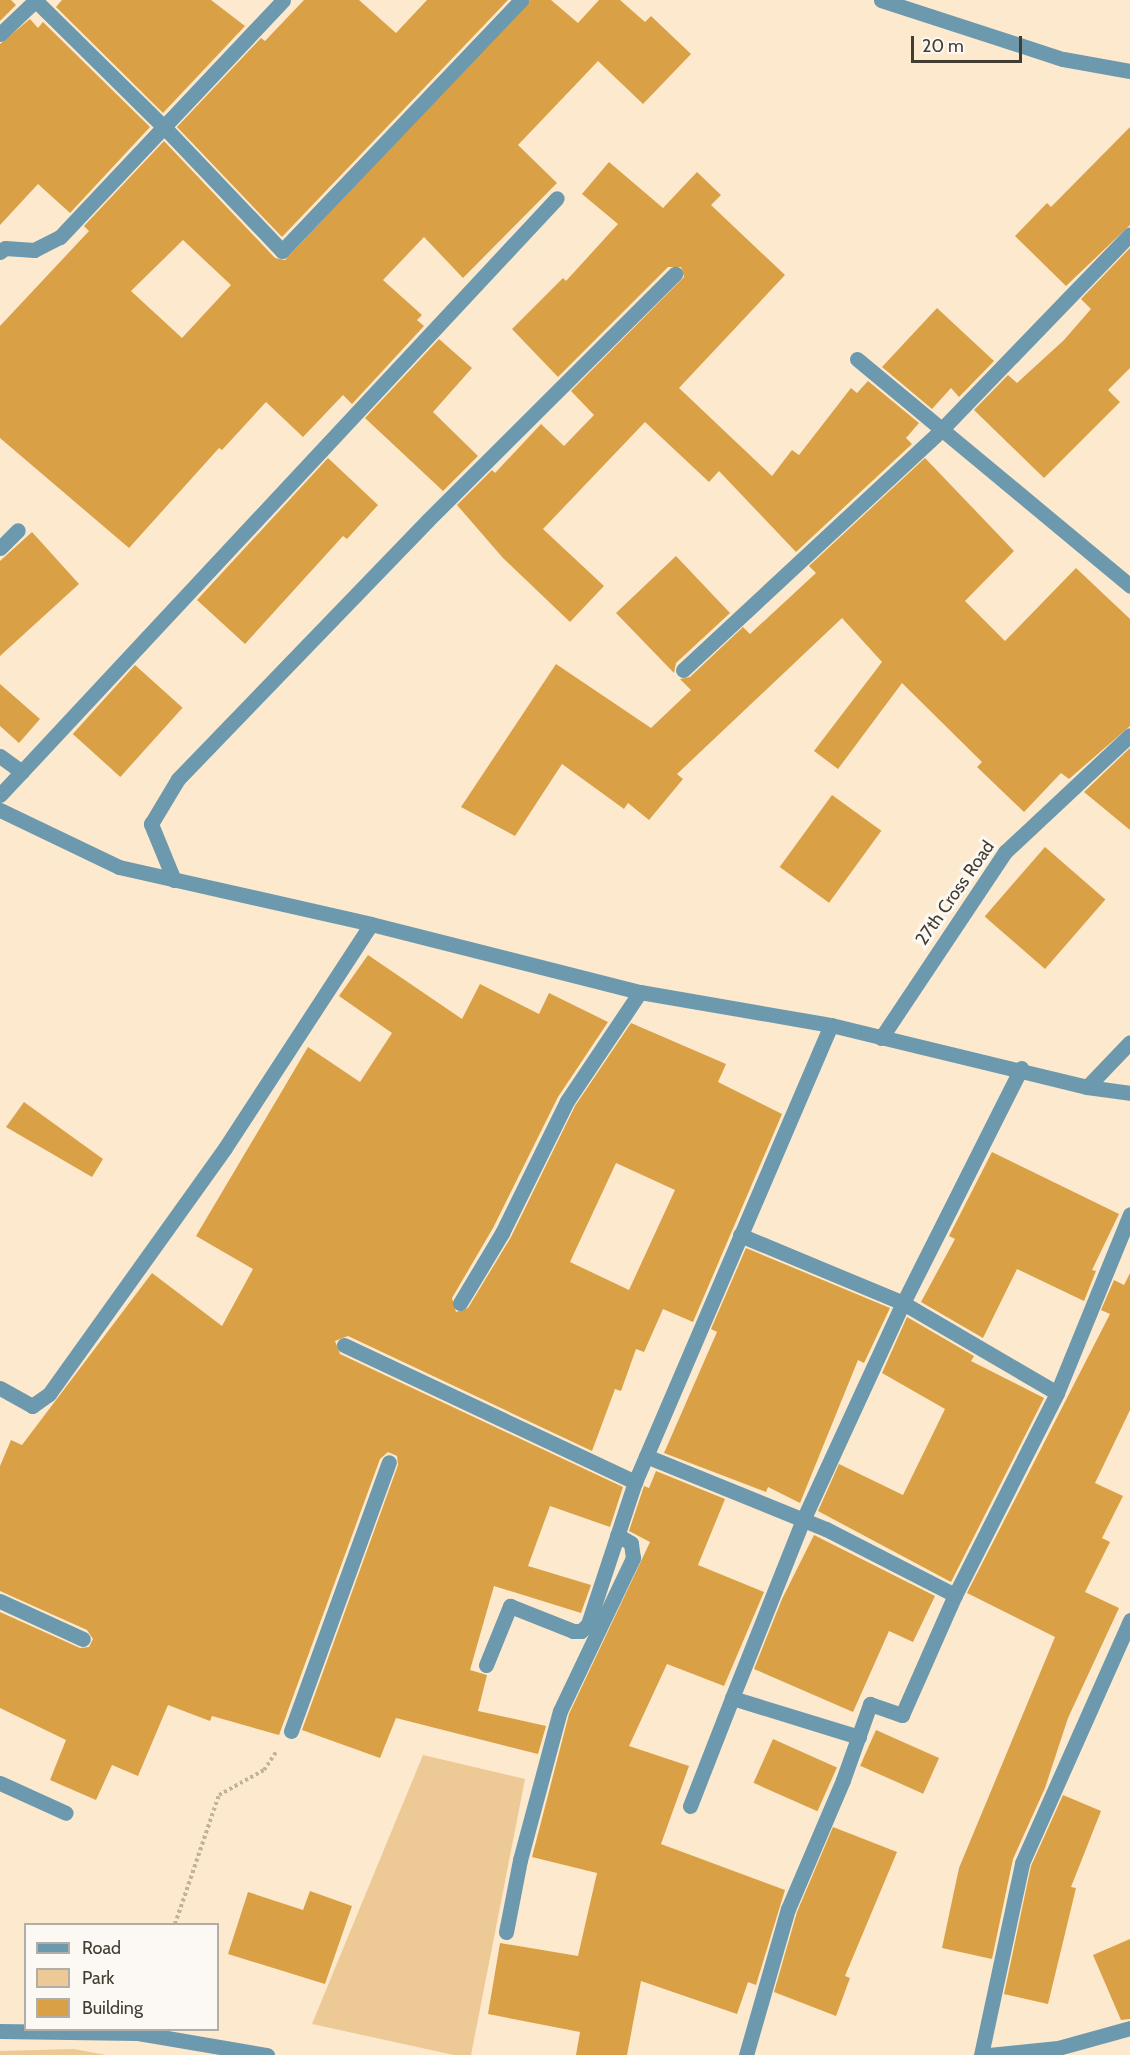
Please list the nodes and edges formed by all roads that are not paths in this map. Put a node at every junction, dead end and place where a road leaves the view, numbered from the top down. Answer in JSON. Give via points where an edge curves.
{"nodes":[{"id":1,"x":36,"y":0,"type":"edge"},
{"id":2,"x":283,"y":0,"type":"edge"},
{"id":3,"x":521,"y":0,"type":"edge"},
{"id":4,"x":881,"y":0,"type":"edge"},
{"id":5,"x":0,"y":34,"type":"edge"},
{"id":6,"x":1130,"y":71,"type":"edge"},
{"id":7,"x":164,"y":127,"type":"junction"},
{"id":8,"x":557,"y":198,"type":"dead end"},
{"id":9,"x":1130,"y":234,"type":"edge"},
{"id":10,"x":0,"y":252,"type":"edge"},
{"id":11,"x":675,"y":274,"type":"dead end"},
{"id":12,"x":857,"y":359,"type":"dead end"},
{"id":13,"x":940,"y":430,"type":"junction"},
{"id":14,"x":18,"y":530,"type":"dead end"},
{"id":15,"x":0,"y":548,"type":"edge"},
{"id":16,"x":1130,"y":586,"type":"edge"},
{"id":17,"x":683,"y":670,"type":"dead end"},
{"id":18,"x":1130,"y":735,"type":"edge"},
{"id":19,"x":0,"y":756,"type":"edge"},
{"id":20,"x":22,"y":771,"type":"junction"},
{"id":21,"x":0,"y":795,"type":"edge"},
{"id":22,"x":0,"y":810,"type":"edge"},
{"id":23,"x":174,"y":880,"type":"junction"},
{"id":24,"x":371,"y":924,"type":"junction"},
{"id":25,"x":640,"y":992,"type":"junction"},
{"id":26,"x":831,"y":1025,"type":"junction"},
{"id":27,"x":881,"y":1038,"type":"junction"},
{"id":28,"x":1130,"y":1042,"type":"edge"},
{"id":29,"x":1021,"y":1068,"type":"junction"},
{"id":30,"x":1087,"y":1087,"type":"junction"},
{"id":31,"x":1130,"y":1093,"type":"edge"},
{"id":32,"x":1130,"y":1214,"type":"edge"},
{"id":33,"x":740,"y":1235,"type":"junction"},
{"id":34,"x":460,"y":1303,"type":"dead end"},
{"id":35,"x":903,"y":1304,"type":"junction"},
{"id":36,"x":344,"y":1345,"type":"dead end"},
{"id":37,"x":0,"y":1388,"type":"edge"},
{"id":38,"x":1057,"y":1393,"type":"junction"},
{"id":39,"x":646,"y":1456,"type":"junction"},
{"id":40,"x":389,"y":1462,"type":"dead end"},
{"id":41,"x":635,"y":1482,"type":"junction"},
{"id":42,"x":802,"y":1520,"type":"junction"},
{"id":43,"x":617,"y":1535,"type":"junction"},
{"id":44,"x":955,"y":1595,"type":"junction"},
{"id":45,"x":0,"y":1601,"type":"edge"},
{"id":46,"x":1130,"y":1620,"type":"edge"},
{"id":47,"x":83,"y":1639,"type":"dead end"},
{"id":48,"x":486,"y":1665,"type":"dead end"},
{"id":49,"x":732,"y":1698,"type":"junction"},
{"id":50,"x":291,"y":1731,"type":"road end"},
{"id":51,"x":859,"y":1737,"type":"junction"},
{"id":52,"x":0,"y":1783,"type":"edge"},
{"id":53,"x":690,"y":1806,"type":"dead end"},
{"id":54,"x":66,"y":1813,"type":"dead end"},
{"id":55,"x":506,"y":1932,"type":"dead end"},
{"id":56,"x":1130,"y":2028,"type":"edge"},
{"id":57,"x":0,"y":2031,"type":"edge"},
{"id":58,"x":267,"y":2055,"type":"edge"},
{"id":59,"x":746,"y":2055,"type":"edge"},
{"id":60,"x":981,"y":2055,"type":"edge"},
{"id":61,"x":989,"y":2055,"type":"edge"}],
"edges":[{"from":1,"to":5,"type":"street"},
{"from":1,"to":7,"type":"street"},
{"from":2,"to":7,"type":"street"},
{"from":3,"to":7,"type":"street","via":[[282,251]]},
{"from":4,"to":6,"type":"street","via":[[1062,59]]},
{"from":7,"to":10,"type":"street","via":[[60,237],[34,250],[4,248]]},
{"from":8,"to":20,"type":"street"},
{"from":9,"to":13,"type":"street"},
{"from":11,"to":23,"type":"street","via":[[428,520],[177,779],[151,824]]},
{"from":12,"to":13,"type":"street"},
{"from":13,"to":16,"type":"street"},
{"from":13,"to":17,"type":"street"},
{"from":14,"to":15,"type":"street"},
{"from":18,"to":27,"type":"street","name":"27th Cross Road","via":[[1005,852]]},
{"from":19,"to":20,"type":"street"},
{"from":20,"to":21,"type":"street"},
{"from":22,"to":23,"type":"street","via":[[118,867]]},
{"from":23,"to":24,"type":"street"},
{"from":24,"to":25,"type":"street"},
{"from":24,"to":37,"type":"street","via":[[225,1148],[49,1394],[32,1406]]},
{"from":25,"to":26,"type":"street"},
{"from":25,"to":34,"type":"street","via":[[567,1101],[502,1233]]},
{"from":26,"to":27,"type":"street"},
{"from":26,"to":33,"type":"street"},
{"from":27,"to":29,"type":"street"},
{"from":28,"to":30,"type":"street"},
{"from":29,"to":30,"type":"street"},
{"from":29,"to":35,"type":"street"},
{"from":30,"to":31,"type":"street"},
{"from":32,"to":38,"type":"street"},
{"from":33,"to":35,"type":"street"},
{"from":33,"to":39,"type":"street"},
{"from":35,"to":38,"type":"street"},
{"from":35,"to":42,"type":"street"},
{"from":36,"to":41,"type":"street"},
{"from":38,"to":44,"type":"street"},
{"from":39,"to":41,"type":"street"},
{"from":39,"to":42,"type":"street"},
{"from":40,"to":50,"type":"street"},
{"from":41,"to":43,"type":"street"},
{"from":42,"to":44,"type":"street"},
{"from":42,"to":49,"type":"street"},
{"from":43,"to":48,"type":"street","via":[[588,1624],[581,1631],[510,1606]]},
{"from":43,"to":55,"type":"street","via":[[631,1543],[633,1558],[560,1711],[520,1860]]},
{"from":44,"to":51,"type":"street","via":[[902,1715],[870,1704]]},
{"from":45,"to":47,"type":"street"},
{"from":46,"to":60,"type":"street","via":[[1022,1863]]},
{"from":49,"to":51,"type":"street"},
{"from":49,"to":53,"type":"street"},
{"from":51,"to":59,"type":"street","via":[[788,1909]]},
{"from":52,"to":54,"type":"street"},
{"from":56,"to":61,"type":"street","via":[[1058,2048]]},
{"from":57,"to":58,"type":"street","via":[[138,2033]]}]}
